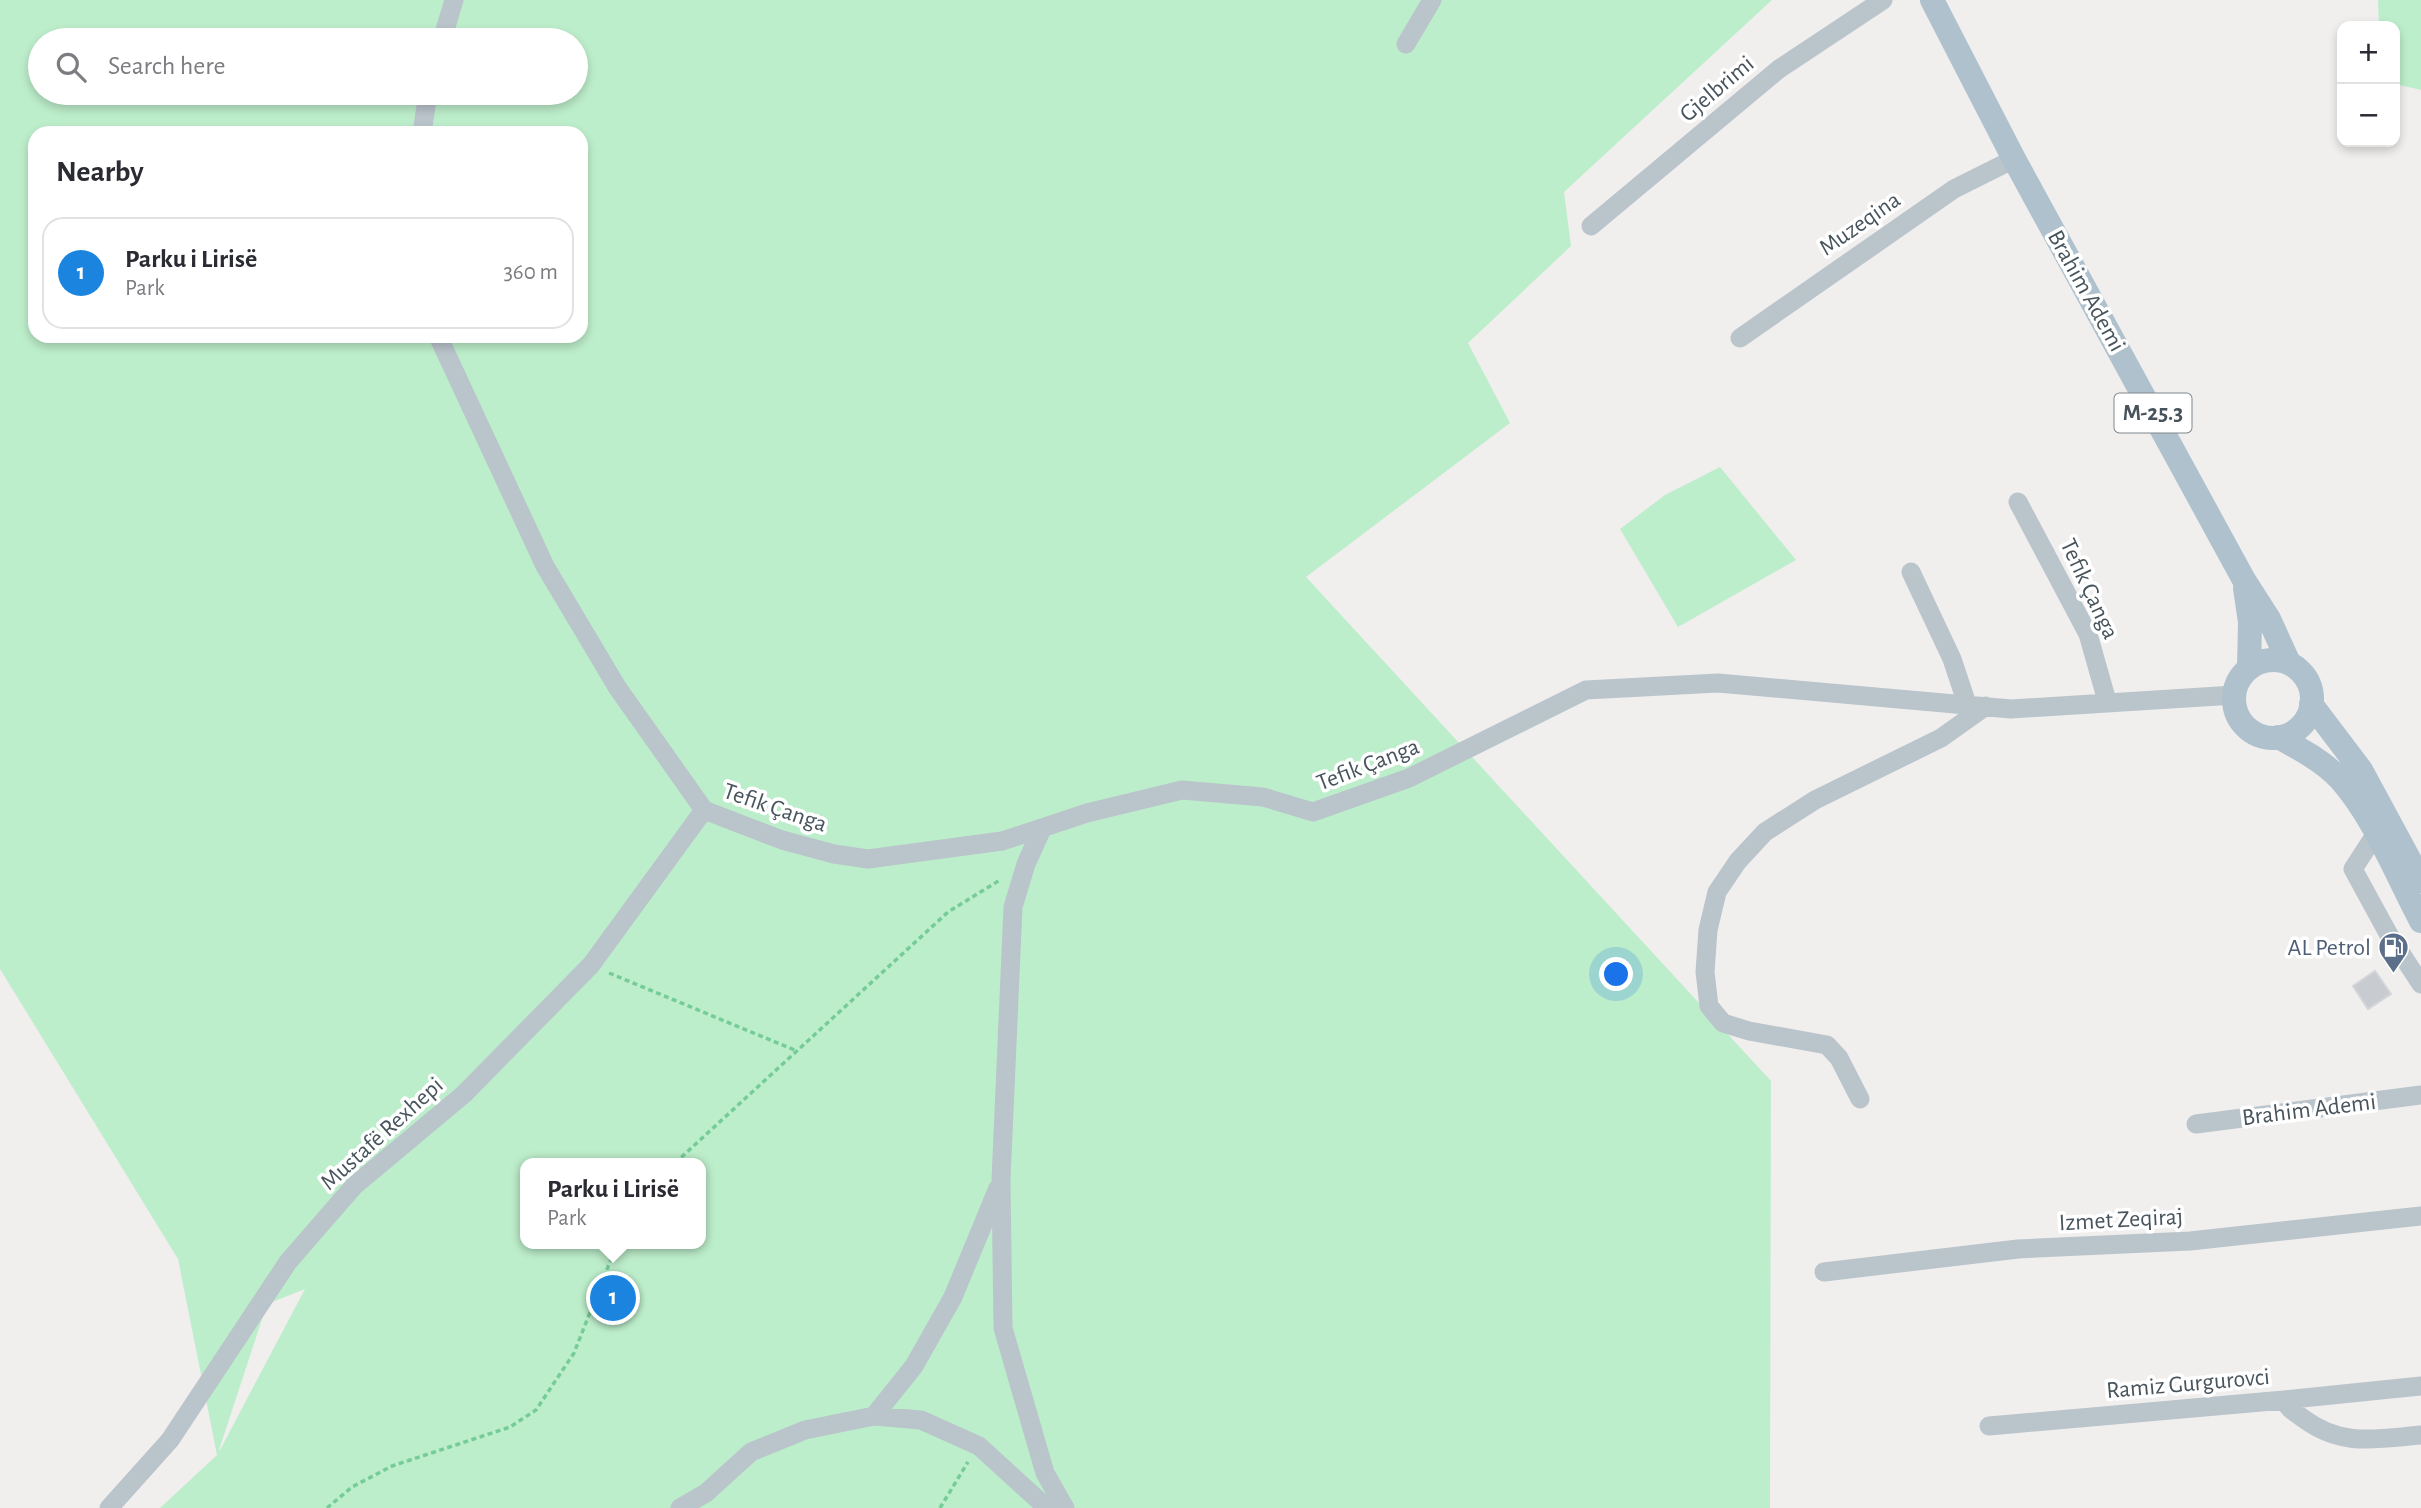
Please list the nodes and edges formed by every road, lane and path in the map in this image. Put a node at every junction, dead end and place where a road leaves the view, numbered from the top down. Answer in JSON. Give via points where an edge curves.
{"nodes":[{"id":1,"x":454,"y":0,"type":"edge"},
{"id":2,"x":1432,"y":0,"type":"edge"},
{"id":3,"x":1883,"y":0,"type":"edge"},
{"id":4,"x":1932,"y":0,"type":"edge"},
{"id":5,"x":446,"y":28,"type":"edge"},
{"id":6,"x":1406,"y":44,"type":"dead end"},
{"id":7,"x":426,"y":105,"type":"edge"},
{"id":8,"x":423,"y":126,"type":"edge"},
{"id":9,"x":2014,"y":159,"type":"junction"},
{"id":10,"x":1591,"y":226,"type":"dead end"},
{"id":11,"x":1740,"y":338,"type":"dead end"},
{"id":12,"x":441,"y":343,"type":"edge"},
{"id":13,"x":2018,"y":502,"type":"dead end"},
{"id":14,"x":1911,"y":572,"type":"dead end"},
{"id":15,"x":2244,"y":580,"type":"junction"},
{"id":16,"x":2289,"y":663,"type":"junction"},
{"id":17,"x":2249,"y":668,"type":"junction"},
{"id":18,"x":2234,"y":695,"type":"junction"},
{"id":19,"x":2107,"y":701,"type":"junction"},
{"id":20,"x":1976,"y":705,"type":"junction"},
{"id":21,"x":2311,"y":705,"type":"junction"},
{"id":22,"x":2278,"y":737,"type":"junction"},
{"id":23,"x":704,"y":810,"type":"junction"},
{"id":24,"x":1041,"y":831,"type":"junction"},
{"id":25,"x":2375,"y":835,"type":"junction"},
{"id":26,"x":1026,"y":864,"type":"junction"},
{"id":27,"x":2421,"y":881,"type":"edge"},
{"id":28,"x":2421,"y":920,"type":"edge"},
{"id":29,"x":590,"y":965,"type":"junction"},
{"id":30,"x":2421,"y":984,"type":"edge"},
{"id":31,"x":797,"y":1051,"type":"junction"},
{"id":32,"x":2421,"y":1095,"type":"edge"},
{"id":33,"x":1860,"y":1099,"type":"dead end"},
{"id":34,"x":2196,"y":1124,"type":"dead end"},
{"id":35,"x":681,"y":1158,"type":"edge"},
{"id":36,"x":1001,"y":1180,"type":"junction"},
{"id":37,"x":2421,"y":1216,"type":"edge"},
{"id":38,"x":615,"y":1249,"type":"edge"},
{"id":39,"x":1824,"y":1272,"type":"dead end"},
{"id":40,"x":2421,"y":1387,"type":"edge"},
{"id":41,"x":2284,"y":1400,"type":"junction"},
{"id":42,"x":874,"y":1416,"type":"junction"},
{"id":43,"x":1989,"y":1426,"type":"dead end"},
{"id":44,"x":2421,"y":1435,"type":"edge"},
{"id":45,"x":979,"y":1446,"type":"junction"},
{"id":46,"x":109,"y":1508,"type":"edge"},
{"id":47,"x":327,"y":1508,"type":"edge"},
{"id":48,"x":680,"y":1508,"type":"edge"},
{"id":49,"x":940,"y":1508,"type":"edge"},
{"id":50,"x":1047,"y":1508,"type":"edge"},
{"id":51,"x":1065,"y":1508,"type":"edge"}],
"edges":[{"from":1,"to":5,"type":"street"},
{"from":2,"to":6,"type":"street"},
{"from":3,"to":10,"type":"street","name":"Gjelbrimi","via":[[1779,69]]},
{"from":4,"to":9,"type":"main road","name":"Brahim Ademi","number":"M-25.3"},
{"from":7,"to":8,"type":"street"},
{"from":9,"to":11,"type":"street","name":"Muzeqina","via":[[1954,189]]},
{"from":9,"to":15,"type":"main road","name":"Brahim Ademi","number":"M-25.3"},
{"from":12,"to":23,"type":"street","via":[[545,566],[617,687]]},
{"from":13,"to":19,"type":"street","name":"Tefik Çanga","via":[[2088,634]]},
{"from":14,"to":20,"type":"street"},
{"from":15,"to":16,"type":"main road","name":"Brahim Ademi","number":"M-25.3"},
{"from":15,"to":17,"type":"main road","name":"Brahim Ademi","number":"M-25.3"},
{"from":16,"to":17,"type":"main road","via":[[2266,660]]},
{"from":16,"to":21,"type":"main road","via":[[2305,677]]},
{"from":17,"to":18,"type":"main road"},
{"from":18,"to":19,"type":"street","name":"Tefik Çanga"},
{"from":18,"to":22,"type":"main road","via":[[2243,724],[2260,735]]},
{"from":19,"to":20,"type":"street","name":"Tefik Çanga","via":[[2011,709]]},
{"from":20,"to":24,"type":"street","name":"Tefik Çanga","via":[[1718,683],[1586,690],[1409,778],[1313,813],[1263,797],[1182,790],[1087,813]]},
{"from":20,"to":33,"type":"street","via":[[1941,738],[1815,800],[1765,832],[1717,892],[1705,972],[1709,1006],[1723,1023],[1827,1045]]},
{"from":21,"to":22,"type":"main road","via":[[2297,729]]},
{"from":21,"to":27,"type":"main road","via":[[2361,770]]},
{"from":22,"to":25,"type":"main road","via":[[2319,760],[2339,778],[2360,804]]},
{"from":23,"to":24,"type":"street","name":"Tefik Çanga","via":[[782,840],[868,859],[1002,841]]},
{"from":23,"to":29,"type":"street","name":"Mustafë Rexhepi"},
{"from":24,"to":26,"type":"street"},
{"from":25,"to":28,"type":"main road"},
{"from":25,"to":30,"type":"street","via":[[2353,869]]},
{"from":26,"to":31,"type":"path","via":[[948,912]]},
{"from":26,"to":36,"type":"street","via":[[1013,908]]},
{"from":29,"to":31,"type":"path"},
{"from":29,"to":46,"type":"street","name":"Mustafë Rexhepi","via":[[464,1094],[346,1196],[288,1262],[170,1440]]},
{"from":31,"to":35,"type":"path"},
{"from":32,"to":34,"type":"street","name":"Brahim Ademi"},
{"from":36,"to":42,"type":"street","via":[[953,1297],[914,1366]]},
{"from":36,"to":51,"type":"street","via":[[1003,1328],[1045,1473]]},
{"from":37,"to":39,"type":"street","name":"Izmet Zeqiraj","via":[[2190,1241],[2018,1249]]},
{"from":38,"to":47,"type":"path","via":[[575,1353],[536,1410],[510,1427],[392,1465],[352,1486]]},
{"from":40,"to":41,"type":"street"},
{"from":41,"to":43,"type":"street","name":"Ramiz Gurgurovci"},
{"from":41,"to":44,"type":"street","name":"Ramiz Gurgurovci","via":[[2318,1429],[2342,1439]]},
{"from":42,"to":45,"type":"street","via":[[921,1420]]},
{"from":42,"to":48,"type":"street","via":[[805,1430],[751,1452],[706,1493]]},
{"from":45,"to":49,"type":"path"},
{"from":45,"to":50,"type":"street"}]}
